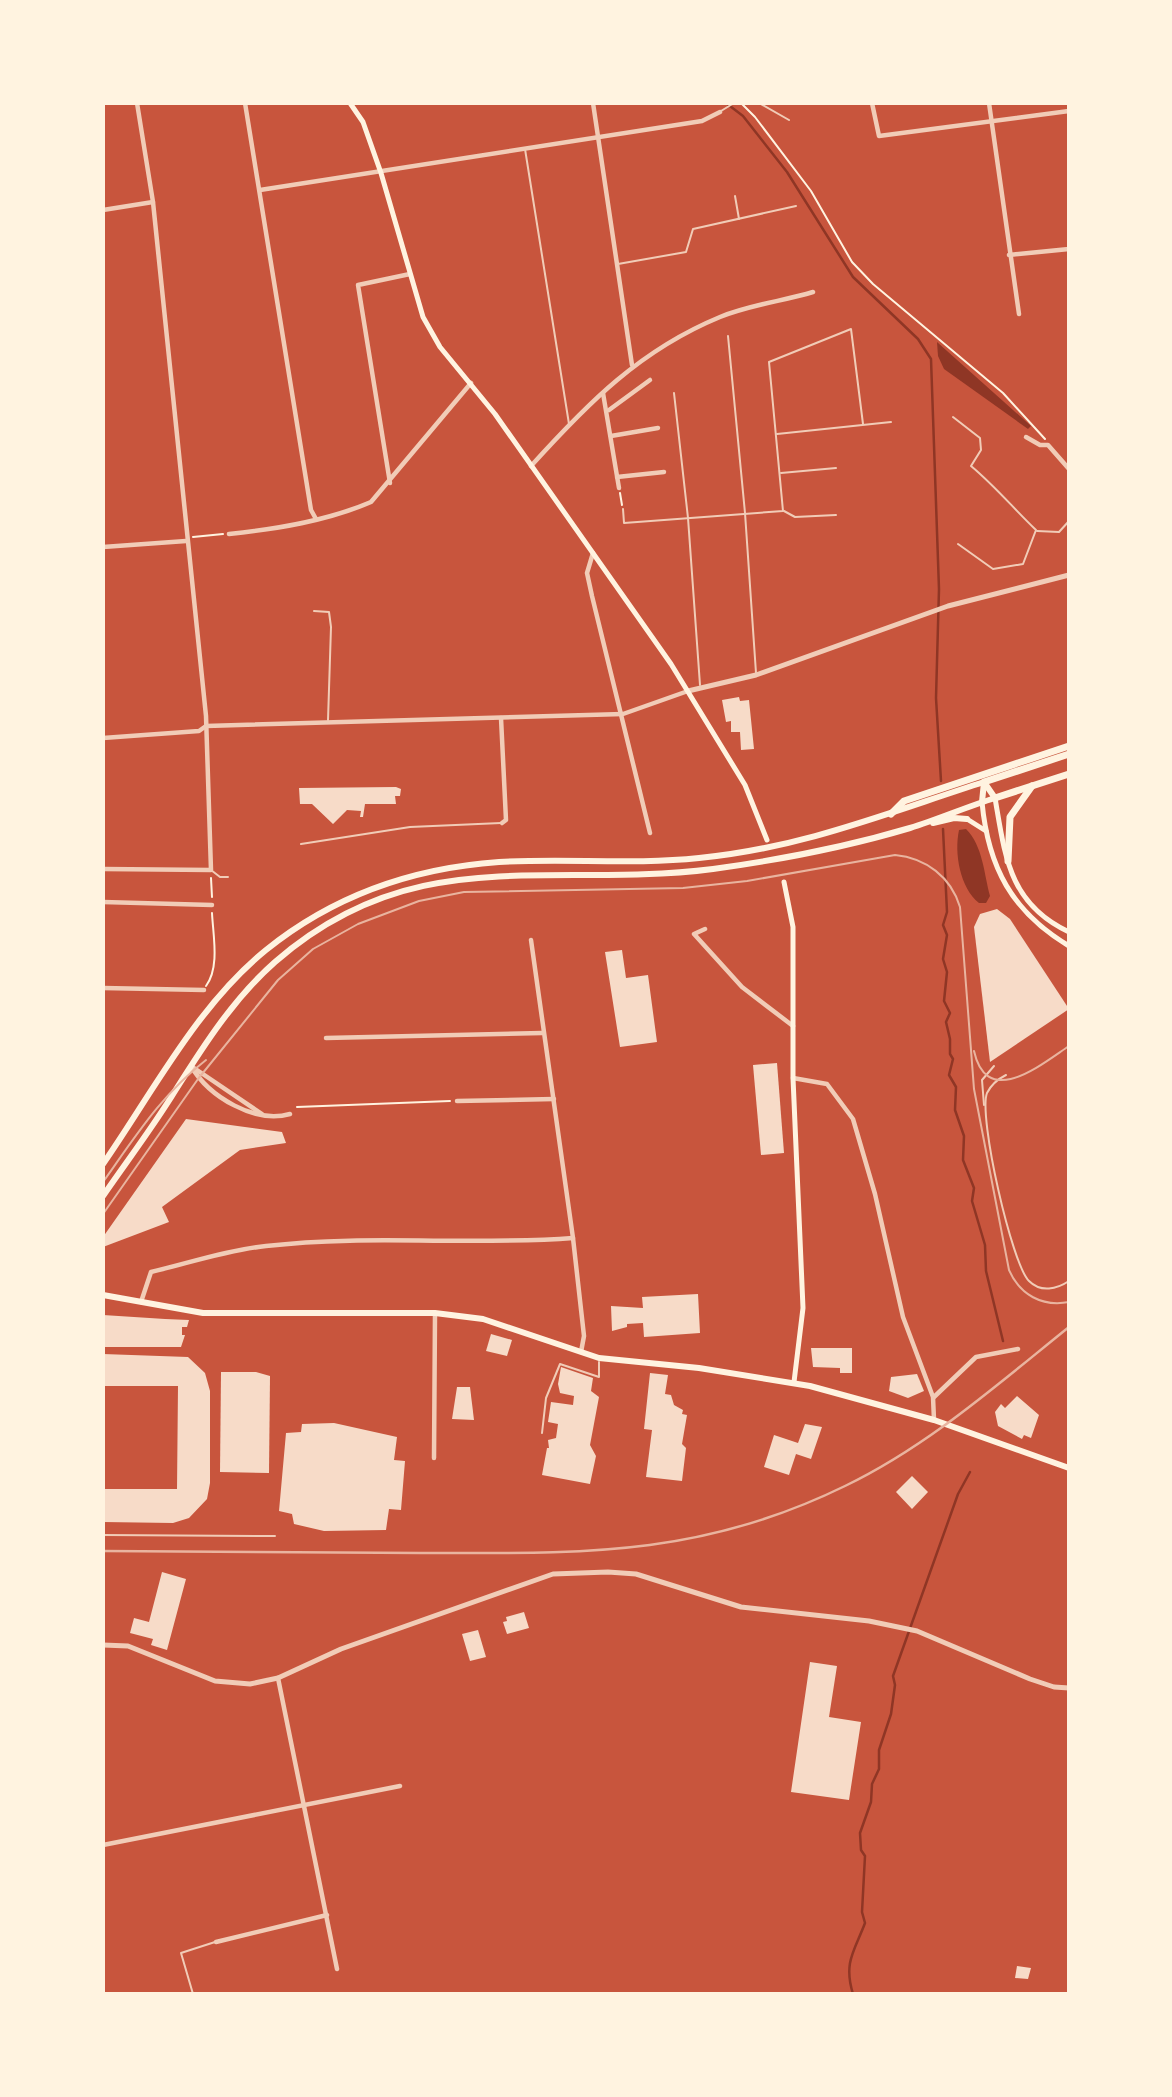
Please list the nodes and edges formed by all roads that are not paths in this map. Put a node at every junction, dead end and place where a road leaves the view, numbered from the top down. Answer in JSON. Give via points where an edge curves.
{"nodes":[{"id":1,"x":137,"y":103,"type":"edge"},
{"id":2,"x":245,"y":103,"type":"edge"},
{"id":3,"x":350,"y":103,"type":"edge"},
{"id":4,"x":593,"y":103,"type":"edge"},
{"id":5,"x":734,"y":103,"type":"edge"},
{"id":6,"x":759,"y":103,"type":"edge"},
{"id":7,"x":872,"y":103,"type":"edge"},
{"id":8,"x":989,"y":103,"type":"edge"},
{"id":9,"x":1069,"y":111,"type":"edge"},
{"id":10,"x":720,"y":112,"type":"joint"},
{"id":11,"x":789,"y":120,"type":"dead end"},
{"id":12,"x":992,"y":121,"type":"junction"},
{"id":13,"x":599,"y":137,"type":"junction"},
{"id":14,"x":525,"y":148,"type":"junction"},
{"id":15,"x":381,"y":173,"type":"junction"},
{"id":16,"x":260,"y":190,"type":"junction"},
{"id":17,"x":735,"y":196,"type":"dead end"},
{"id":18,"x":153,"y":202,"type":"junction"},
{"id":19,"x":796,"y":206,"type":"dead end"},
{"id":20,"x":103,"y":210,"type":"edge"},
{"id":21,"x":740,"y":220,"type":"junction"},
{"id":22,"x":1069,"y":249,"type":"edge"},
{"id":23,"x":1010,"y":255,"type":"junction"},
{"id":24,"x":617,"y":264,"type":"junction"},
{"id":25,"x":410,"y":274,"type":"junction"},
{"id":26,"x":813,"y":292,"type":"dead end"},
{"id":27,"x":1019,"y":313,"type":"dead end"},
{"id":28,"x":728,"y":336,"type":"dead end"},
{"id":29,"x":632,"y":365,"type":"junction"},
{"id":30,"x":650,"y":380,"type":"dead end"},
{"id":31,"x":471,"y":383,"type":"junction"},
{"id":32,"x":603,"y":393,"type":"junction"},
{"id":33,"x":674,"y":393,"type":"dead end"},
{"id":34,"x":609,"y":410,"type":"junction"},
{"id":35,"x":953,"y":417,"type":"dead end"},
{"id":36,"x":891,"y":422,"type":"dead end"},
{"id":37,"x":569,"y":424,"type":"junction"},
{"id":38,"x":863,"y":424,"type":"junction"},
{"id":39,"x":658,"y":428,"type":"dead end"},
{"id":40,"x":776,"y":434,"type":"junction"},
{"id":41,"x":611,"y":436,"type":"junction"},
{"id":42,"x":1026,"y":436,"type":"dead end"},
{"id":43,"x":531,"y":466,"type":"junction"},
{"id":44,"x":836,"y":468,"type":"dead end"},
{"id":45,"x":1069,"y":469,"type":"edge"},
{"id":46,"x":664,"y":472,"type":"dead end"},
{"id":47,"x":779,"y":473,"type":"junction"},
{"id":48,"x":617,"y":477,"type":"junction"},
{"id":49,"x":390,"y":483,"type":"junction"},
{"id":50,"x":619,"y":488,"type":"road end"},
{"id":51,"x":623,"y":509,"type":"road end"},
{"id":52,"x":783,"y":511,"type":"junction"},
{"id":53,"x":745,"y":513,"type":"junction"},
{"id":54,"x":836,"y":515,"type":"dead end"},
{"id":55,"x":688,"y":518,"type":"junction"},
{"id":56,"x":316,"y":519,"type":"junction"},
{"id":57,"x":1069,"y":521,"type":"edge"},
{"id":58,"x":1036,"y":530,"type":"junction"},
{"id":59,"x":229,"y":534,"type":"road end"},
{"id":60,"x":186,"y":541,"type":"junction"},
{"id":61,"x":958,"y":544,"type":"dead end"},
{"id":62,"x":103,"y":547,"type":"edge"},
{"id":63,"x":593,"y":553,"type":"junction"},
{"id":64,"x":1069,"y":575,"type":"edge"},
{"id":65,"x":314,"y":611,"type":"dead end"},
{"id":66,"x":756,"y":675,"type":"junction"},
{"id":67,"x":700,"y":689,"type":"junction"},
{"id":68,"x":688,"y":691,"type":"junction"},
{"id":69,"x":622,"y":714,"type":"junction"},
{"id":70,"x":501,"y":718,"type":"junction"},
{"id":71,"x":328,"y":720,"type":"junction"},
{"id":72,"x":206,"y":726,"type":"junction"},
{"id":73,"x":103,"y":738,"type":"edge"},
{"id":74,"x":1069,"y":746,"type":"edge"},
{"id":75,"x":1069,"y":754,"type":"edge"},
{"id":76,"x":1069,"y":774,"type":"edge"},
{"id":77,"x":984,"y":782,"type":"junction"},
{"id":78,"x":1032,"y":786,"type":"junction"},
{"id":79,"x":995,"y":798,"type":"junction"},
{"id":80,"x":982,"y":802,"type":"junction"},
{"id":81,"x":891,"y":814,"type":"junction"},
{"id":82,"x":967,"y":819,"type":"joint"},
{"id":83,"x":502,"y":823,"type":"joint"},
{"id":84,"x":924,"y":823,"type":"junction"},
{"id":85,"x":986,"y":831,"type":"junction"},
{"id":86,"x":650,"y":833,"type":"dead end"},
{"id":87,"x":767,"y":840,"type":"dead end"},
{"id":88,"x":300,"y":844,"type":"dead end"},
{"id":89,"x":1007,"y":861,"type":"junction"},
{"id":90,"x":103,"y":869,"type":"edge"},
{"id":91,"x":211,"y":870,"type":"junction"},
{"id":92,"x":228,"y":877,"type":"dead end"},
{"id":93,"x":784,"y":881,"type":"dead end"},
{"id":94,"x":103,"y":902,"type":"edge"},
{"id":95,"x":212,"y":905,"type":"road end"},
{"id":96,"x":705,"y":929,"type":"dead end"},
{"id":97,"x":1069,"y":932,"type":"edge"},
{"id":98,"x":531,"y":940,"type":"dead end"},
{"id":99,"x":1069,"y":946,"type":"edge"},
{"id":100,"x":103,"y":988,"type":"edge"},
{"id":101,"x":204,"y":990,"type":"road end"},
{"id":102,"x":793,"y":1026,"type":"junction"},
{"id":103,"x":542,"y":1033,"type":"junction"},
{"id":104,"x":326,"y":1038,"type":"dead end"},
{"id":105,"x":177,"y":1056,"type":"junction"},
{"id":106,"x":191,"y":1065,"type":"junction"},
{"id":107,"x":994,"y":1066,"type":"dead end"},
{"id":108,"x":1006,"y":1075,"type":"dead end"},
{"id":109,"x":793,"y":1078,"type":"junction"},
{"id":110,"x":554,"y":1099,"type":"junction"},
{"id":111,"x":457,"y":1101,"type":"road end"},
{"id":112,"x":984,"y":1108,"type":"junction"},
{"id":113,"x":290,"y":1114,"type":"dead end"},
{"id":114,"x":264,"y":1115,"type":"junction"},
{"id":115,"x":103,"y":1164,"type":"edge"},
{"id":116,"x":103,"y":1196,"type":"edge"},
{"id":117,"x":573,"y":1238,"type":"junction"},
{"id":118,"x":1069,"y":1281,"type":"edge"},
{"id":119,"x":104,"y":1295,"type":"edge"},
{"id":120,"x":141,"y":1302,"type":"junction"},
{"id":121,"x":435,"y":1313,"type":"junction"},
{"id":122,"x":1018,"y":1349,"type":"dead end"},
{"id":123,"x":580,"y":1353,"type":"junction"},
{"id":124,"x":599,"y":1358,"type":"junction"},
{"id":125,"x":794,"y":1382,"type":"junction"},
{"id":126,"x":933,"y":1397,"type":"junction"},
{"id":127,"x":934,"y":1420,"type":"junction"},
{"id":128,"x":542,"y":1433,"type":"dead end"},
{"id":129,"x":434,"y":1458,"type":"dead end"},
{"id":130,"x":1069,"y":1468,"type":"edge"},
{"id":131,"x":103,"y":1535,"type":"edge"},
{"id":132,"x":275,"y":1536,"type":"dead end"},
{"id":133,"x":103,"y":1645,"type":"edge"},
{"id":134,"x":278,"y":1678,"type":"junction"},
{"id":135,"x":1069,"y":1688,"type":"edge"},
{"id":136,"x":400,"y":1786,"type":"dead end"},
{"id":137,"x":306,"y":1807,"type":"junction"},
{"id":138,"x":103,"y":1845,"type":"edge"},
{"id":139,"x":327,"y":1915,"type":"junction"},
{"id":140,"x":216,"y":1942,"type":"joint"},
{"id":141,"x":337,"y":1969,"type":"dead end"},
{"id":142,"x":193,"y":1994,"type":"edge"}],
"edges":[{"from":1,"to":18,"type":"street"},
{"from":2,"to":16,"type":"street"},
{"from":3,"to":15,"type":"main road","via":[[363,122]]},
{"from":4,"to":13,"type":"street"},
{"from":5,"to":10,"type":"lane"},
{"from":6,"to":11,"type":"lane"},
{"from":7,"to":12,"type":"street","via":[[879,135]]},
{"from":8,"to":12,"type":"street"},
{"from":9,"to":12,"type":"street"},
{"from":10,"to":13,"type":"street","via":[[702,121]]},
{"from":12,"to":23,"type":"street"},
{"from":13,"to":14,"type":"street"},
{"from":13,"to":24,"type":"street"},
{"from":14,"to":15,"type":"street"},
{"from":14,"to":37,"type":"lane"},
{"from":15,"to":16,"type":"street"},
{"from":15,"to":25,"type":"main road"},
{"from":16,"to":56,"type":"street"},
{"from":17,"to":21,"type":"lane"},
{"from":18,"to":20,"type":"street"},
{"from":18,"to":60,"type":"street"},
{"from":19,"to":21,"type":"lane"},
{"from":21,"to":24,"type":"lane","via":[[693,229],[686,252]]},
{"from":22,"to":23,"type":"street"},
{"from":23,"to":27,"type":"street"},
{"from":24,"to":29,"type":"street"},
{"from":25,"to":31,"type":"main road","via":[[423,317]]},
{"from":25,"to":49,"type":"street","via":[[358,285]]},
{"from":26,"to":29,"type":"street","via":[[719,318]]},
{"from":28,"to":53,"type":"lane"},
{"from":29,"to":32,"type":"street"},
{"from":30,"to":34,"type":"street"},
{"from":31,"to":43,"type":"main road"},
{"from":31,"to":49,"type":"street"},
{"from":32,"to":34,"type":"street"},
{"from":32,"to":37,"type":"street"},
{"from":33,"to":55,"type":"lane"},
{"from":34,"to":41,"type":"street"},
{"from":35,"to":58,"type":"lane","via":[[980,438],[981,450],[971,466]]},
{"from":36,"to":38,"type":"lane"},
{"from":37,"to":43,"type":"street"},
{"from":38,"to":40,"type":"lane"},
{"from":38,"to":40,"type":"lane","via":[[851,329],[769,362]]},
{"from":39,"to":41,"type":"street"},
{"from":40,"to":47,"type":"lane"},
{"from":41,"to":48,"type":"street"},
{"from":42,"to":45,"type":"street","via":[[1048,445]]},
{"from":43,"to":63,"type":"main road"},
{"from":44,"to":47,"type":"lane"},
{"from":46,"to":48,"type":"street"},
{"from":47,"to":52,"type":"lane"},
{"from":48,"to":50,"type":"street"},
{"from":49,"to":56,"type":"street","via":[[372,502]]},
{"from":51,"to":55,"type":"lane","via":[[624,523]]},
{"from":52,"to":53,"type":"lane"},
{"from":52,"to":54,"type":"lane","via":[[796,517]]},
{"from":53,"to":55,"type":"lane"},
{"from":53,"to":66,"type":"lane"},
{"from":55,"to":67,"type":"lane"},
{"from":56,"to":59,"type":"street"},
{"from":57,"to":58,"type":"lane","via":[[1059,532]]},
{"from":58,"to":61,"type":"lane","via":[[1023,564],[993,569]]},
{"from":60,"to":62,"type":"street"},
{"from":60,"to":72,"type":"street"},
{"from":63,"to":68,"type":"main road"},
{"from":63,"to":69,"type":"street","via":[[587,573]]},
{"from":64,"to":66,"type":"street","via":[[948,606]]},
{"from":65,"to":71,"type":"lane","via":[[329,612],[331,627]]},
{"from":66,"to":67,"type":"street"},
{"from":67,"to":68,"type":"street"},
{"from":68,"to":69,"type":"street"},
{"from":68,"to":87,"type":"main road","via":[[745,785]]},
{"from":69,"to":70,"type":"street"},
{"from":69,"to":86,"type":"street"},
{"from":70,"to":71,"type":"street"},
{"from":70,"to":83,"type":"street","via":[[506,820]]},
{"from":71,"to":72,"type":"street"},
{"from":72,"to":73,"type":"street","via":[[199,731]]},
{"from":72,"to":91,"type":"street"},
{"from":74,"to":81,"type":"highway","via":[[904,801]]},
{"from":75,"to":77,"type":"highway"},
{"from":76,"to":78,"type":"highway"},
{"from":77,"to":79,"type":"main road"},
{"from":77,"to":80,"type":"main road"},
{"from":77,"to":81,"type":"main road"},
{"from":78,"to":79,"type":"highway"},
{"from":78,"to":89,"type":"highway","via":[[1010,817]]},
{"from":79,"to":80,"type":"main road"},
{"from":79,"to":89,"type":"main road"},
{"from":80,"to":84,"type":"main road"},
{"from":80,"to":85,"type":"main road"},
{"from":81,"to":105,"type":"main road","via":[[783,845],[699,858],[500,862],[454,866],[381,884],[318,915],[264,952],[219,998]]},
{"from":82,"to":84,"type":"main road"},
{"from":82,"to":85,"type":"main road"},
{"from":83,"to":88,"type":"lane","via":[[410,827]]},
{"from":84,"to":106,"type":"main road","via":[[765,861],[672,872],[479,876],[381,898],[326,925],[274,963],[247,989]]},
{"from":85,"to":99,"type":"main road","via":[[1007,891]]},
{"from":89,"to":97,"type":"main road","via":[[1029,905]]},
{"from":90,"to":91,"type":"street"},
{"from":91,"to":92,"type":"lane"},
{"from":93,"to":102,"type":"main road","via":[[793,927]]},
{"from":94,"to":95,"type":"street"},
{"from":96,"to":102,"type":"street","via":[[694,934],[742,987]]},
{"from":98,"to":103,"type":"street"},
{"from":100,"to":101,"type":"street"},
{"from":102,"to":109,"type":"main road"},
{"from":103,"to":104,"type":"street"},
{"from":103,"to":110,"type":"street"},
{"from":105,"to":106,"type":"main road"},
{"from":105,"to":115,"type":"main road"},
{"from":106,"to":114,"type":"street"},
{"from":106,"to":114,"type":"street","via":[[198,1079],[238,1109]]},
{"from":106,"to":116,"type":"main road"},
{"from":107,"to":112,"type":"lane","via":[[982,1080]]},
{"from":108,"to":112,"type":"lane","via":[[989,1091]]},
{"from":109,"to":125,"type":"main road","via":[[803,1308]]},
{"from":109,"to":126,"type":"street","via":[[827,1084],[853,1119],[904,1317]]},
{"from":110,"to":111,"type":"street"},
{"from":110,"to":117,"type":"street"},
{"from":112,"to":118,"type":"lane","via":[[1000,1198],[1025,1276],[1041,1288],[1052,1289]]},
{"from":113,"to":114,"type":"street"},
{"from":117,"to":120,"type":"street","via":[[366,1240],[259,1247],[151,1272]]},
{"from":117,"to":123,"type":"street","via":[[584,1336]]},
{"from":119,"to":120,"type":"main road"},
{"from":120,"to":121,"type":"main road","via":[[226,1314]]},
{"from":121,"to":123,"type":"main road","via":[[483,1320]]},
{"from":121,"to":129,"type":"street"},
{"from":122,"to":126,"type":"street","via":[[976,1357]]},
{"from":123,"to":124,"type":"main road"},
{"from":124,"to":125,"type":"main road"},
{"from":124,"to":128,"type":"lane","via":[[599,1377],[560,1364],[546,1398]]},
{"from":125,"to":127,"type":"main road"},
{"from":126,"to":127,"type":"street"},
{"from":127,"to":130,"type":"main road"},
{"from":131,"to":132,"type":"lane"},
{"from":133,"to":134,"type":"street","via":[[128,1646],[215,1681],[250,1684]]},
{"from":134,"to":135,"type":"street","via":[[341,1648],[553,1574],[577,1572],[636,1574],[741,1607],[917,1631],[1030,1679]]},
{"from":134,"to":137,"type":"street"},
{"from":136,"to":137,"type":"street"},
{"from":137,"to":138,"type":"street"},
{"from":137,"to":139,"type":"street"},
{"from":139,"to":140,"type":"street"},
{"from":139,"to":141,"type":"street"},
{"from":140,"to":142,"type":"lane","via":[[181,1953]]}]}
